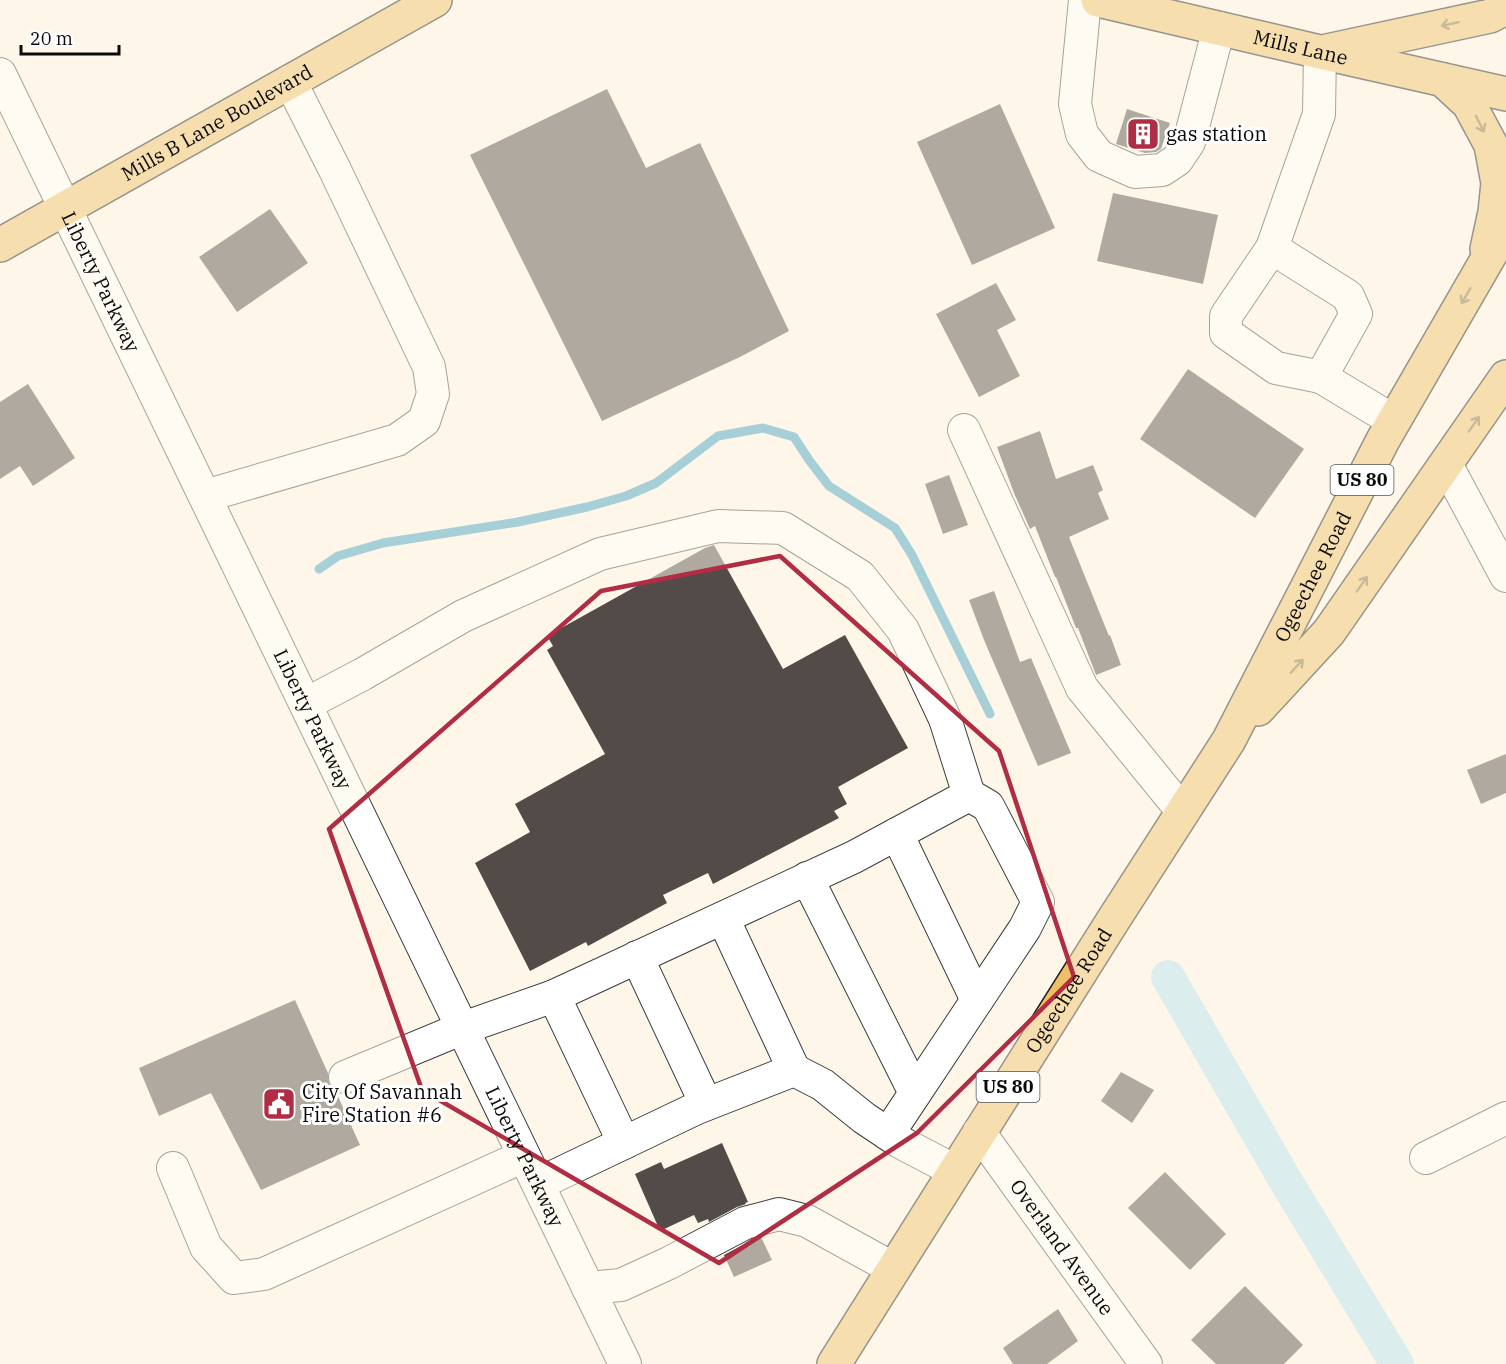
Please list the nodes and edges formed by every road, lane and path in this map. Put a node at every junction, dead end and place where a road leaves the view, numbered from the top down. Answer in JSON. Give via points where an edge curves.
{"nodes":[{"id":1,"x":435,"y":0,"type":"edge"},
{"id":2,"x":1084,"y":0,"type":"edge"},
{"id":3,"x":1098,"y":0,"type":"edge"},
{"id":4,"x":1506,"y":8,"type":"edge"},
{"id":5,"x":1219,"y":28,"type":"junction"},
{"id":6,"x":1320,"y":52,"type":"junction"},
{"id":7,"x":0,"y":74,"type":"edge"},
{"id":8,"x":1443,"y":80,"type":"junction"},
{"id":9,"x":290,"y":81,"type":"junction"},
{"id":10,"x":1506,"y":94,"type":"edge"},
{"id":11,"x":66,"y":208,"type":"junction"},
{"id":12,"x":1506,"y":227,"type":"edge"},
{"id":13,"x":0,"y":245,"type":"edge"},
{"id":14,"x":1272,"y":248,"type":"junction"},
{"id":15,"x":1483,"y":267,"type":"junction"},
{"id":16,"x":1321,"y":376,"type":"junction"},
{"id":17,"x":1506,"y":377,"type":"edge"},
{"id":18,"x":1394,"y":421,"type":"junction"},
{"id":19,"x":964,"y":430,"type":"dead end"},
{"id":20,"x":1446,"y":464,"type":"junction"},
{"id":21,"x":206,"y":496,"type":"junction"},
{"id":22,"x":1506,"y":576,"type":"edge"},
{"id":23,"x":306,"y":704,"type":"junction"},
{"id":24,"x":1229,"y":740,"type":"junction"},
{"id":25,"x":969,"y":795,"type":"junction"},
{"id":26,"x":1183,"y":812,"type":"junction"},
{"id":27,"x":897,"y":834,"type":"junction"},
{"id":28,"x":807,"y":878,"type":"junction"},
{"id":29,"x":723,"y":918,"type":"junction"},
{"id":30,"x":637,"y":957,"type":"junction"},
{"id":31,"x":554,"y":996,"type":"junction"},
{"id":32,"x":977,"y":1000,"type":"junction"},
{"id":33,"x":462,"y":1028,"type":"junction"},
{"id":34,"x":794,"y":1070,"type":"junction"},
{"id":35,"x":345,"y":1077,"type":"dead end"},
{"id":36,"x":915,"y":1093,"type":"junction"},
{"id":37,"x":706,"y":1104,"type":"junction"},
{"id":38,"x":1506,"y":1118,"type":"edge"},
{"id":39,"x":980,"y":1132,"type":"junction"},
{"id":40,"x":888,"y":1134,"type":"junction"},
{"id":41,"x":624,"y":1143,"type":"junction"},
{"id":42,"x":524,"y":1156,"type":"junction"},
{"id":43,"x":1426,"y":1158,"type":"dead end"},
{"id":44,"x":173,"y":1168,"type":"dead end"},
{"id":45,"x":955,"y":1170,"type":"junction"},
{"id":46,"x":538,"y":1184,"type":"junction"},
{"id":47,"x":894,"y":1269,"type":"junction"},
{"id":48,"x":588,"y":1288,"type":"junction"},
{"id":49,"x":625,"y":1364,"type":"edge"},
{"id":50,"x":834,"y":1364,"type":"edge"},
{"id":51,"x":1146,"y":1364,"type":"edge"}],
"edges":[{"from":1,"to":9,"type":"main road","name":"Mills B Lane Boulevard"},
{"from":2,"to":5,"type":"street","via":[[1075,104],[1082,134],[1099,156],[1135,172],[1162,170],[1177,160],[1189,142]]},
{"from":3,"to":5,"type":"main road","name":"Mills Lane"},
{"from":4,"to":6,"type":"main road","one_way":true,"via":[[1490,16]]},
{"from":5,"to":6,"type":"main road","name":"Mills Lane"},
{"from":6,"to":8,"type":"main road","name":"Mills Lane"},
{"from":6,"to":14,"type":"street","via":[[1318,114]]},
{"from":7,"to":11,"type":"street","name":"Liberty Parkway"},
{"from":8,"to":10,"type":"main road","name":"Mills Lane"},
{"from":8,"to":15,"type":"main road","one_way":true,"via":[[1469,104],[1491,145],[1498,183]]},
{"from":9,"to":11,"type":"main road","name":"Mills B Lane Boulevard"},
{"from":9,"to":21,"type":"street","via":[[429,367],[433,394],[424,421],[397,440]]},
{"from":11,"to":13,"type":"main road","name":"Mills B Lane Boulevard"},
{"from":11,"to":21,"type":"street","name":"Liberty Parkway"},
{"from":12,"to":15,"type":"main road","name":"Ogeechee Road","number":"US 80"},
{"from":14,"to":16,"type":"street","via":[[1348,296],[1356,314]]},
{"from":14,"to":16,"type":"street","via":[[1227,316],[1226,333],[1276,368]]},
{"from":15,"to":18,"type":"main road","name":"Ogeechee Road","number":"US 80","one_way":true},
{"from":16,"to":18,"type":"street"},
{"from":20,"to":17,"type":"main road","name":"Ogeechee Road","number":"US 80","one_way":true},
{"from":18,"to":24,"type":"main road","name":"Ogeechee Road","number":"US 80"},
{"from":19,"to":26,"type":"street","via":[[1082,688]]},
{"from":20,"to":22,"type":"street"},
{"from":24,"to":20,"type":"main road","name":"Ogeechee Road","number":"US 80","one_way":true,"via":[[1329,632]]},
{"from":21,"to":23,"type":"street","name":"Liberty Parkway"},
{"from":23,"to":25,"type":"street","via":[[463,616],[600,554],[718,526],[783,528],[860,576],[903,630],[945,719]]},
{"from":23,"to":33,"type":"street","name":"Liberty Parkway"},
{"from":24,"to":26,"type":"main road","name":"Ogeechee Road","number":"US 80"},
{"from":25,"to":27,"type":"street"},
{"from":25,"to":32,"type":"street","via":[[988,806],[1038,902]]},
{"from":26,"to":39,"type":"main road","name":"Ogeechee Road","number":"US 80"},
{"from":27,"to":28,"type":"street"},
{"from":27,"to":32,"type":"street"},
{"from":28,"to":29,"type":"street"},
{"from":28,"to":36,"type":"street"},
{"from":29,"to":30,"type":"street"},
{"from":29,"to":34,"type":"street"},
{"from":30,"to":31,"type":"street"},
{"from":30,"to":37,"type":"street"},
{"from":31,"to":33,"type":"street"},
{"from":31,"to":41,"type":"street"},
{"from":32,"to":36,"type":"street"},
{"from":33,"to":35,"type":"street"},
{"from":33,"to":42,"type":"street","name":"Liberty Parkway"},
{"from":34,"to":37,"type":"street"},
{"from":34,"to":40,"type":"street","via":[[823,1085]]},
{"from":36,"to":40,"type":"street"},
{"from":37,"to":41,"type":"street"},
{"from":38,"to":43,"type":"street"},
{"from":39,"to":45,"type":"main road","name":"Ogeechee Road","number":"US 80"},
{"from":39,"to":51,"type":"street","name":"Overland Avenue"},
{"from":40,"to":45,"type":"street"},
{"from":41,"to":46,"type":"street"},
{"from":42,"to":44,"type":"street","via":[[264,1274],[234,1278],[206,1247]]},
{"from":42,"to":46,"type":"street","name":"Liberty Parkway"},
{"from":45,"to":47,"type":"main road","name":"Ogeechee Road","number":"US 80"},
{"from":46,"to":48,"type":"street","name":"Liberty Parkway"},
{"from":47,"to":48,"type":"street","via":[[807,1221],[779,1214],[745,1223],[621,1285]]},
{"from":47,"to":50,"type":"main road","name":"Ogeechee Road","number":"US 80"},
{"from":48,"to":49,"type":"street","name":"Liberty Parkway"}]}
